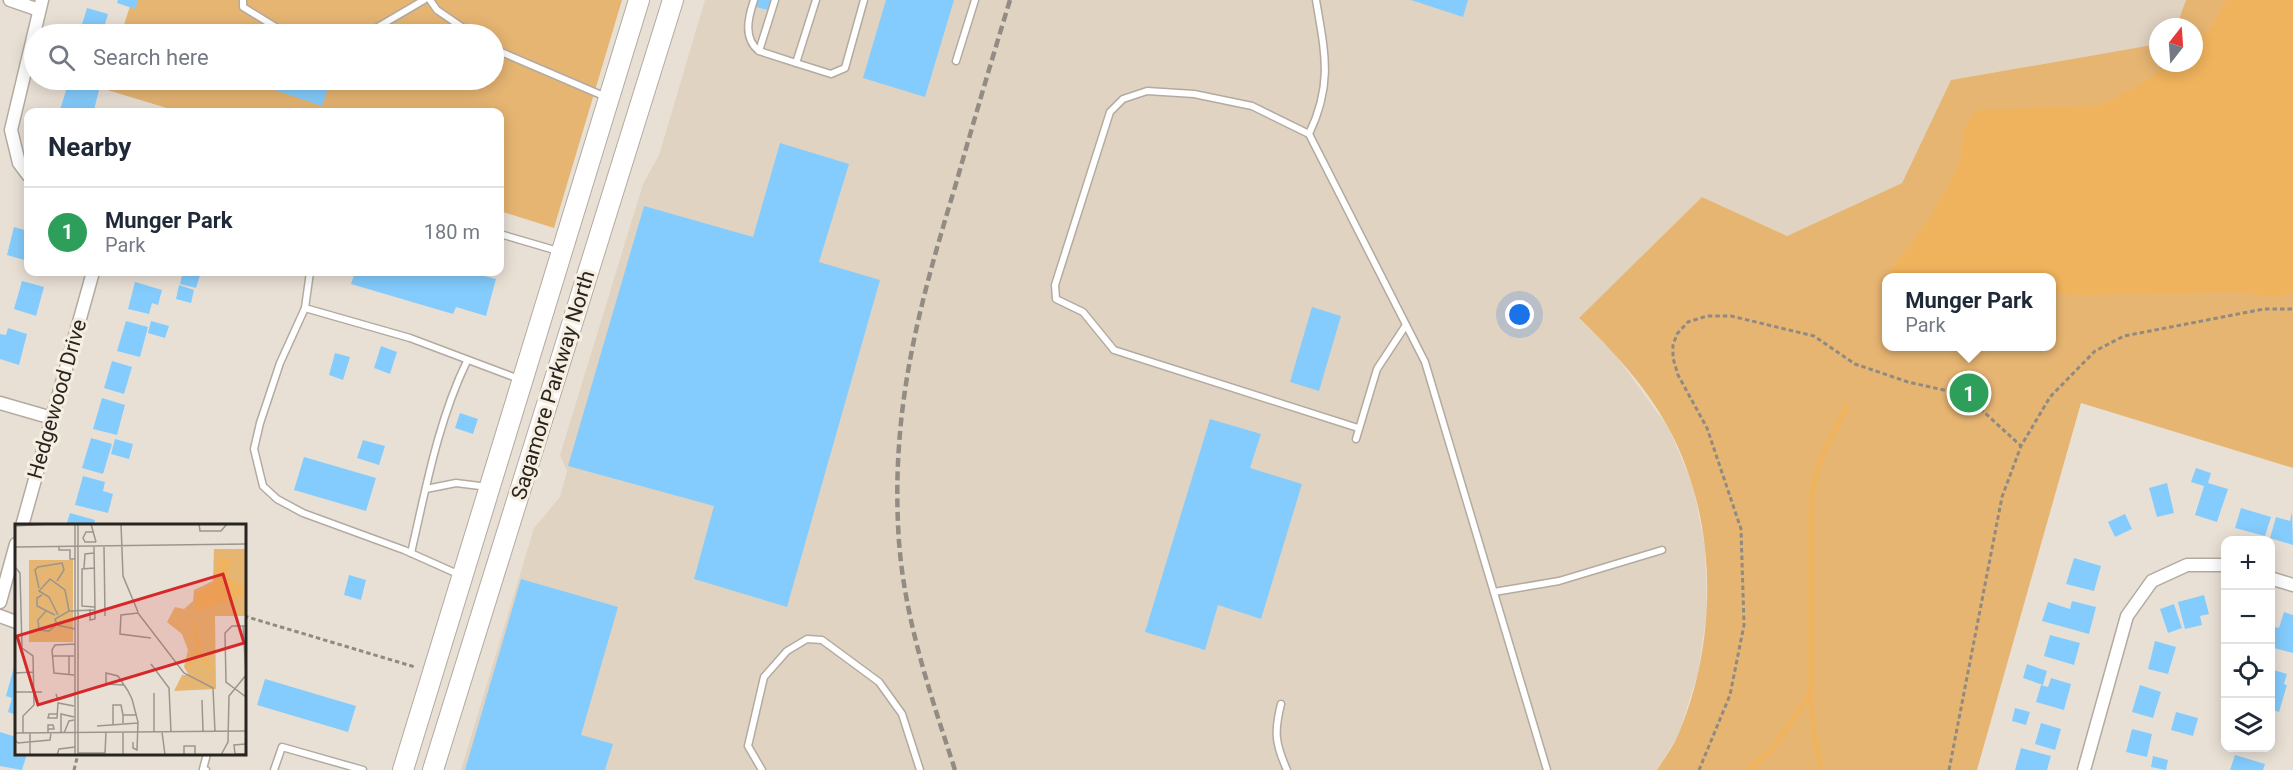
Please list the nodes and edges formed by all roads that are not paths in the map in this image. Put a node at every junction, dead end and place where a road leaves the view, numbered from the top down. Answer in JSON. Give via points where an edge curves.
{"nodes":[{"id":1,"x":10,"y":0,"type":"edge"},
{"id":2,"x":243,"y":0,"type":"edge"},
{"id":3,"x":424,"y":0,"type":"edge"},
{"id":4,"x":430,"y":0,"type":"edge"},
{"id":5,"x":639,"y":0,"type":"edge"},
{"id":6,"x":673,"y":0,"type":"edge"},
{"id":7,"x":754,"y":0,"type":"edge"},
{"id":8,"x":775,"y":0,"type":"edge"},
{"id":9,"x":816,"y":0,"type":"edge"},
{"id":10,"x":864,"y":0,"type":"edge"},
{"id":11,"x":975,"y":0,"type":"edge"},
{"id":12,"x":1316,"y":0,"type":"edge"},
{"id":13,"x":41,"y":5,"type":"edge"},
{"id":14,"x":36,"y":24,"type":"edge"},
{"id":15,"x":271,"y":24,"type":"edge"},
{"id":16,"x":383,"y":24,"type":"edge"},
{"id":17,"x":457,"y":24,"type":"edge"},
{"id":18,"x":759,"y":51,"type":"junction"},
{"id":19,"x":504,"y":54,"type":"edge"},
{"id":20,"x":956,"y":61,"type":"dead end"},
{"id":21,"x":796,"y":63,"type":"junction"},
{"id":22,"x":24,"y":74,"type":"edge"},
{"id":23,"x":609,"y":98,"type":"junction"},
{"id":24,"x":1310,"y":134,"type":"junction"},
{"id":25,"x":24,"y":170,"type":"edge"},
{"id":26,"x":504,"y":235,"type":"edge"},
{"id":27,"x":562,"y":252,"type":"junction"},
{"id":28,"x":92,"y":276,"type":"edge"},
{"id":29,"x":309,"y":276,"type":"edge"},
{"id":30,"x":305,"y":308,"type":"junction"},
{"id":31,"x":1406,"y":325,"type":"junction"},
{"id":32,"x":467,"y":361,"type":"junction"},
{"id":33,"x":522,"y":380,"type":"junction"},
{"id":34,"x":0,"y":404,"type":"edge"},
{"id":35,"x":52,"y":418,"type":"junction"},
{"id":36,"x":1358,"y":428,"type":"junction"},
{"id":37,"x":1356,"y":439,"type":"dead end"},
{"id":38,"x":489,"y":488,"type":"junction"},
{"id":39,"x":426,"y":489,"type":"junction"},
{"id":40,"x":22,"y":524,"type":"edge"},
{"id":41,"x":15,"y":548,"type":"edge"},
{"id":42,"x":1662,"y":550,"type":"dead end"},
{"id":43,"x":411,"y":553,"type":"junction"},
{"id":44,"x":2221,"y":564,"type":"edge"},
{"id":45,"x":462,"y":576,"type":"junction"},
{"id":46,"x":2275,"y":579,"type":"edge"},
{"id":47,"x":2293,"y":585,"type":"edge"},
{"id":48,"x":1494,"y":592,"type":"junction"},
{"id":49,"x":0,"y":602,"type":"edge"},
{"id":50,"x":0,"y":616,"type":"edge"},
{"id":51,"x":15,"y":622,"type":"edge"},
{"id":52,"x":1281,"y":704,"type":"dead end"},
{"id":53,"x":206,"y":755,"type":"edge"},
{"id":54,"x":206,"y":770,"type":"edge"},
{"id":55,"x":274,"y":770,"type":"edge"},
{"id":56,"x":363,"y":770,"type":"edge"},
{"id":57,"x":403,"y":770,"type":"edge"},
{"id":58,"x":433,"y":770,"type":"edge"},
{"id":59,"x":762,"y":770,"type":"edge"},
{"id":60,"x":920,"y":770,"type":"edge"},
{"id":61,"x":1287,"y":770,"type":"edge"},
{"id":62,"x":1547,"y":770,"type":"edge"},
{"id":63,"x":2084,"y":770,"type":"edge"}],
"edges":[{"from":1,"to":13,"type":"street"},
{"from":2,"to":15,"type":"lane","via":[[243,7]]},
{"from":3,"to":16,"type":"lane"},
{"from":4,"to":17,"type":"lane"},
{"from":5,"to":23,"type":"main road","name":"Sagamore Parkway North"},
{"from":6,"to":58,"type":"main road","name":"Sagamore Parkway North"},
{"from":7,"to":18,"type":"lane","via":[[748,38]]},
{"from":8,"to":18,"type":"lane"},
{"from":9,"to":21,"type":"lane"},
{"from":10,"to":21,"type":"lane","via":[[841,72],[831,74]]},
{"from":11,"to":20,"type":"lane"},
{"from":12,"to":24,"type":"lane","via":[[1325,87],[1322,107]]},
{"from":13,"to":14,"type":"street"},
{"from":18,"to":21,"type":"lane"},
{"from":19,"to":23,"type":"lane"},
{"from":22,"to":25,"type":"street","via":[[10,130]]},
{"from":23,"to":27,"type":"main road","name":"Sagamore Parkway North"},
{"from":24,"to":31,"type":"lane"},
{"from":24,"to":36,"type":"lane","via":[[1252,106],[1194,94],[1148,91],[1123,99],[1110,112],[1055,285],[1056,299],[1083,312],[1114,350]]},
{"from":26,"to":27,"type":"lane"},
{"from":27,"to":33,"type":"main road","name":"Sagamore Parkway North"},
{"from":28,"to":35,"type":"street","name":"Hedgewood Drive"},
{"from":29,"to":30,"type":"lane"},
{"from":30,"to":32,"type":"lane","via":[[410,338]]},
{"from":30,"to":43,"type":"lane","via":[[280,363],[260,423],[254,449],[263,486],[303,513]]},
{"from":31,"to":36,"type":"lane","via":[[1377,369]]},
{"from":31,"to":48,"type":"lane","via":[[1425,362]]},
{"from":32,"to":33,"type":"lane"},
{"from":32,"to":39,"type":"lane","via":[[450,395]]},
{"from":33,"to":38,"type":"main road","name":"Sagamore Parkway North"},
{"from":34,"to":35,"type":"street"},
{"from":35,"to":40,"type":"street","name":"Hedgewood Drive"},
{"from":36,"to":37,"type":"lane"},
{"from":38,"to":39,"type":"lane","via":[[456,483]]},
{"from":38,"to":45,"type":"main road","name":"Sagamore Parkway North"},
{"from":39,"to":43,"type":"lane"},
{"from":41,"to":49,"type":"street"},
{"from":42,"to":48,"type":"lane","via":[[1559,581]]},
{"from":43,"to":45,"type":"lane"},
{"from":44,"to":63,"type":"street","via":[[2187,565],[2152,581],[2127,616]]},
{"from":45,"to":57,"type":"main road","name":"Sagamore Parkway North"},
{"from":46,"to":47,"type":"street"},
{"from":48,"to":62,"type":"lane"},
{"from":50,"to":51,"type":"street"},
{"from":52,"to":61,"type":"lane","via":[[1275,728],[1276,747]]},
{"from":53,"to":54,"type":"lane","via":[[203,769]]},
{"from":55,"to":56,"type":"lane","via":[[282,747]]},
{"from":59,"to":60,"type":"lane","via":[[748,746],[764,677],[788,651],[807,639],[822,640],[879,681],[902,714]]}]}
